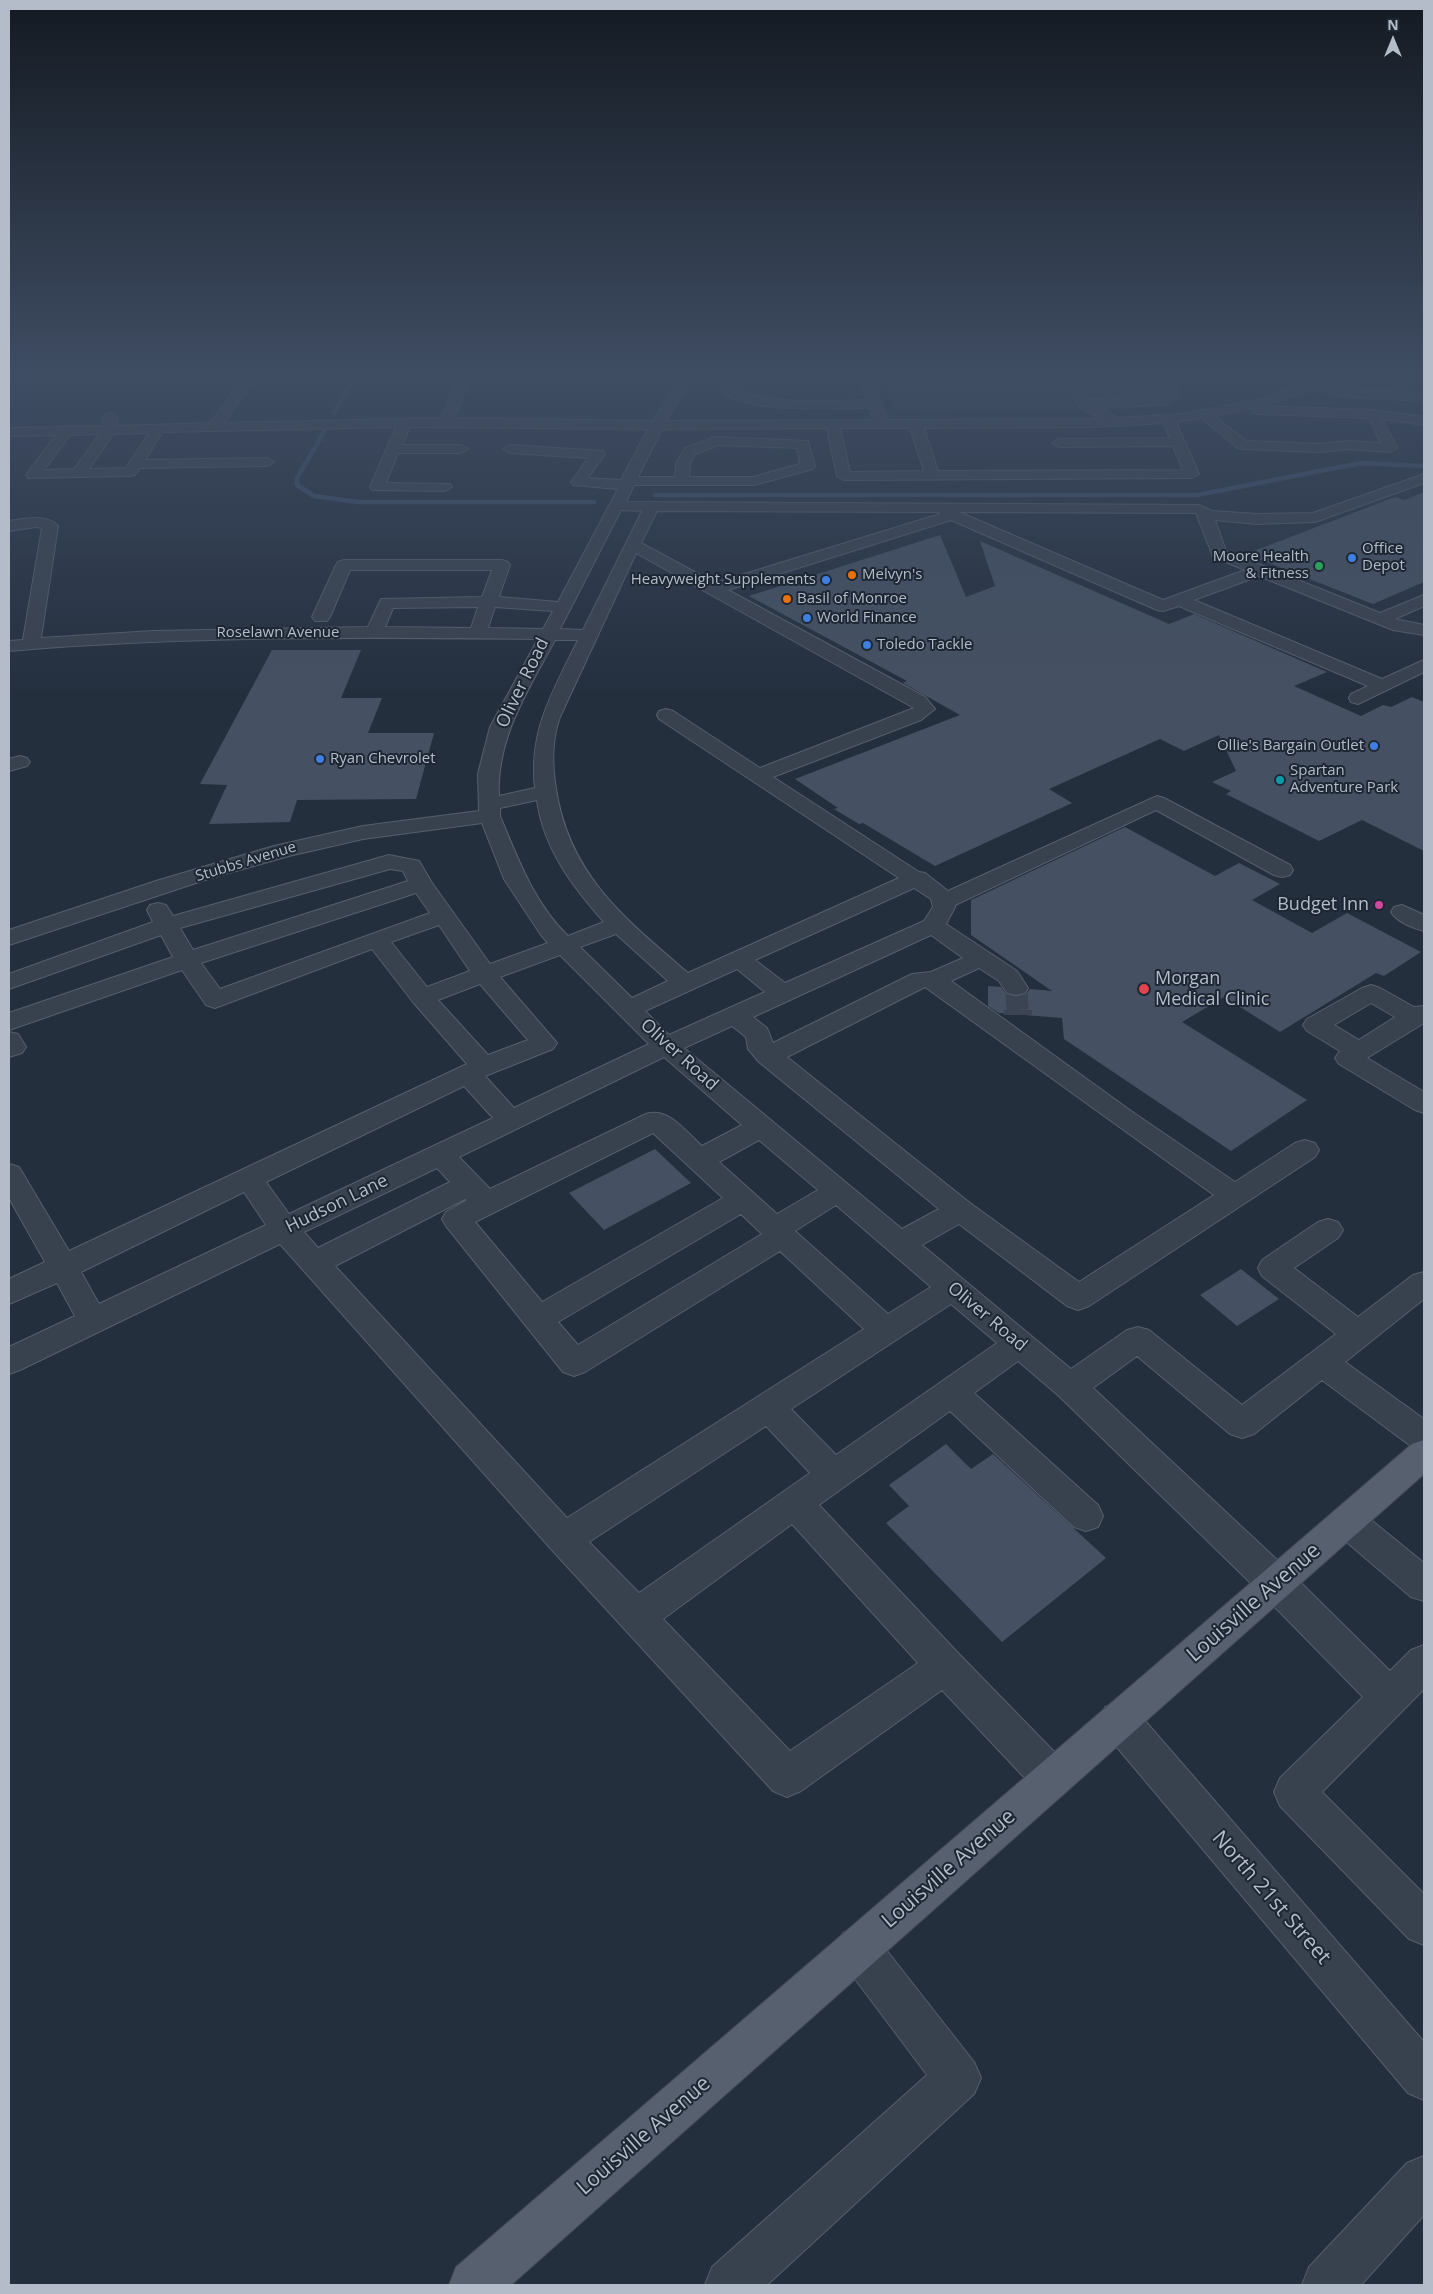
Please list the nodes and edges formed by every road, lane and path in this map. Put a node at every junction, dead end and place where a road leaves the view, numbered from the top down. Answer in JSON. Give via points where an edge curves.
{"nodes":[{"id":1,"x":379,"y":483,"type":"edge"},
{"id":2,"x":627,"y":483,"type":"edge"},
{"id":3,"x":1410,"y":483,"type":"edge"},
{"id":4,"x":445,"y":487,"type":"dead end"},
{"id":5,"x":616,"y":506,"type":"junction"},
{"id":6,"x":651,"y":507,"type":"junction"},
{"id":7,"x":935,"y":508,"type":"junction"},
{"id":8,"x":952,"y":515,"type":"junction"},
{"id":9,"x":1206,"y":515,"type":"junction"},
{"id":10,"x":9,"y":526,"type":"edge"},
{"id":11,"x":632,"y":545,"type":"junction"},
{"id":12,"x":1260,"y":570,"type":"junction"},
{"id":13,"x":714,"y":589,"type":"junction"},
{"id":14,"x":1180,"y":600,"type":"junction"},
{"id":15,"x":1424,"y":600,"type":"edge"},
{"id":16,"x":488,"y":602,"type":"junction"},
{"id":17,"x":562,"y":608,"type":"junction"},
{"id":18,"x":1403,"y":609,"type":"junction"},
{"id":19,"x":1424,"y":616,"type":"edge"},
{"id":20,"x":321,"y":617,"type":"dead end"},
{"id":21,"x":1380,"y":619,"type":"junction"},
{"id":22,"x":1424,"y":630,"type":"edge"},
{"id":23,"x":374,"y":633,"type":"junction"},
{"id":24,"x":477,"y":634,"type":"junction"},
{"id":25,"x":547,"y":634,"type":"junction"},
{"id":26,"x":589,"y":635,"type":"junction"},
{"id":27,"x":31,"y":643,"type":"junction"},
{"id":28,"x":9,"y":646,"type":"edge"},
{"id":29,"x":1424,"y":665,"type":"edge"},
{"id":30,"x":1383,"y":686,"type":"junction"},
{"id":31,"x":1358,"y":698,"type":"dead end"},
{"id":32,"x":666,"y":715,"type":"dead end"},
{"id":33,"x":757,"y":776,"type":"junction"},
{"id":34,"x":546,"y":792,"type":"junction"},
{"id":35,"x":490,"y":810,"type":"junction"},
{"id":36,"x":1282,"y":870,"type":"dead end"},
{"id":37,"x":917,"y":878,"type":"junction"},
{"id":38,"x":421,"y":884,"type":"junction"},
{"id":39,"x":148,"y":893,"type":"junction"},
{"id":40,"x":942,"y":902,"type":"junction"},
{"id":41,"x":1402,"y":912,"type":"dead end"},
{"id":42,"x":443,"y":916,"type":"junction"},
{"id":43,"x":1424,"y":924,"type":"edge"},
{"id":44,"x":167,"y":925,"type":"junction"},
{"id":45,"x":619,"y":925,"type":"junction"},
{"id":46,"x":932,"y":926,"type":"junction"},
{"id":47,"x":9,"y":938,"type":"edge"},
{"id":48,"x":377,"y":939,"type":"junction"},
{"id":49,"x":563,"y":945,"type":"junction"},
{"id":50,"x":739,"y":959,"type":"junction"},
{"id":51,"x":980,"y":959,"type":"junction"},
{"id":52,"x":187,"y":960,"type":"junction"},
{"id":53,"x":484,"y":973,"type":"junction"},
{"id":54,"x":934,"y":980,"type":"junction"},
{"id":55,"x":9,"y":982,"type":"edge"},
{"id":56,"x":686,"y":984,"type":"junction"},
{"id":57,"x":1016,"y":988,"type":"tunnel mouth"},
{"id":58,"x":782,"y":993,"type":"junction"},
{"id":59,"x":422,"y":997,"type":"junction"},
{"id":60,"x":628,"y":1009,"type":"junction"},
{"id":61,"x":735,"y":1015,"type":"junction"},
{"id":62,"x":1018,"y":1015,"type":"tunnel mouth"},
{"id":63,"x":1419,"y":1016,"type":"edge"},
{"id":64,"x":9,"y":1022,"type":"edge"},
{"id":65,"x":1015,"y":1039,"type":"junction"},
{"id":66,"x":9,"y":1040,"type":"edge"},
{"id":67,"x":666,"y":1046,"type":"junction"},
{"id":68,"x":9,"y":1049,"type":"edge"},
{"id":69,"x":1358,"y":1052,"type":"junction"},
{"id":70,"x":768,"y":1056,"type":"junction"},
{"id":71,"x":476,"y":1070,"type":"junction"},
{"id":72,"x":1424,"y":1104,"type":"edge"},
{"id":73,"x":510,"y":1120,"type":"junction"},
{"id":74,"x":761,"y":1126,"type":"junction"},
{"id":75,"x":1305,"y":1150,"type":"dead end"},
{"id":76,"x":440,"y":1154,"type":"junction"},
{"id":77,"x":700,"y":1160,"type":"junction"},
{"id":78,"x":9,"y":1174,"type":"edge"},
{"id":79,"x":249,"y":1178,"type":"junction"},
{"id":80,"x":838,"y":1191,"type":"junction"},
{"id":81,"x":478,"y":1194,"type":"junction"},
{"id":82,"x":1235,"y":1196,"type":"junction"},
{"id":83,"x":743,"y":1200,"type":"junction"},
{"id":84,"x":960,"y":1210,"type":"junction"},
{"id":85,"x":284,"y":1229,"type":"junction"},
{"id":86,"x":1328,"y":1230,"type":"dead end"},
{"id":87,"x":778,"y":1232,"type":"junction"},
{"id":88,"x":900,"y":1244,"type":"junction"},
{"id":89,"x":314,"y":1263,"type":"junction"},
{"id":90,"x":63,"y":1267,"type":"junction"},
{"id":91,"x":1424,"y":1283,"type":"edge"},
{"id":92,"x":952,"y":1288,"type":"junction"},
{"id":93,"x":9,"y":1292,"type":"edge"},
{"id":94,"x":537,"y":1319,"type":"junction"},
{"id":95,"x":93,"y":1321,"type":"junction"},
{"id":96,"x":886,"y":1331,"type":"junction"},
{"id":97,"x":1358,"y":1334,"type":"junction"},
{"id":98,"x":1019,"y":1344,"type":"junction"},
{"id":99,"x":9,"y":1361,"type":"edge"},
{"id":100,"x":1322,"y":1362,"type":"junction"},
{"id":101,"x":1070,"y":1387,"type":"junction"},
{"id":102,"x":952,"y":1392,"type":"junction"},
{"id":103,"x":769,"y":1407,"type":"junction"},
{"id":104,"x":1424,"y":1437,"type":"edge"},
{"id":105,"x":1424,"y":1454,"type":"edge"},
{"id":106,"x":834,"y":1475,"type":"junction"},
{"id":107,"x":795,"y":1503,"type":"junction"},
{"id":108,"x":1086,"y":1516,"type":"dead end"},
{"id":109,"x":1348,"y":1522,"type":"junction"},
{"id":110,"x":564,"y":1539,"type":"junction"},
{"id":111,"x":1276,"y":1583,"type":"junction"},
{"id":112,"x":1424,"y":1585,"type":"edge"},
{"id":113,"x":637,"y":1616,"type":"junction"},
{"id":114,"x":945,"y":1666,"type":"junction"},
{"id":115,"x":1413,"y":1679,"type":"edge"},
{"id":116,"x":1118,"y":1720,"type":"junction"},
{"id":117,"x":1052,"y":1778,"type":"junction"},
{"id":118,"x":1424,"y":1924,"type":"edge"},
{"id":119,"x":858,"y":1948,"type":"junction"},
{"id":120,"x":1424,"y":2077,"type":"edge"},
{"id":121,"x":1424,"y":2180,"type":"edge"},
{"id":122,"x":497,"y":2277,"type":"edge"},
{"id":123,"x":730,"y":2285,"type":"edge"},
{"id":124,"x":1327,"y":2285,"type":"edge"}],
"edges":[{"from":1,"to":4,"type":"street","via":[[377,488]]},
{"from":2,"to":5,"type":"street","name":"Oliver Road"},
{"from":3,"to":9,"type":"street","via":[[1315,517],[1256,519]]},
{"from":5,"to":6,"type":"street"},
{"from":5,"to":17,"type":"street","name":"Oliver Road"},
{"from":6,"to":7,"type":"street"},
{"from":6,"to":11,"type":"street"},
{"from":7,"to":8,"type":"street"},
{"from":7,"to":9,"type":"street","via":[[1190,508],[1199,509]]},
{"from":8,"to":13,"type":"street"},
{"from":8,"to":14,"type":"street","via":[[1163,606]]},
{"from":9,"to":12,"type":"street","via":[[1219,554]]},
{"from":10,"to":27,"type":"street","via":[[37,522],[50,526]]},
{"from":11,"to":13,"type":"street"},
{"from":11,"to":26,"type":"street"},
{"from":12,"to":14,"type":"street"},
{"from":12,"to":21,"type":"street"},
{"from":13,"to":33,"type":"street","via":[[918,700],[926,709]]},
{"from":14,"to":30,"type":"street"},
{"from":15,"to":18,"type":"street"},
{"from":16,"to":17,"type":"street"},
{"from":16,"to":20,"type":"street","via":[[502,565],[344,565]]},
{"from":16,"to":23,"type":"street","via":[[386,603]]},
{"from":16,"to":24,"type":"street"},
{"from":17,"to":25,"type":"street","name":"Oliver Road"},
{"from":18,"to":19,"type":"street"},
{"from":18,"to":21,"type":"street"},
{"from":21,"to":22,"type":"street"},
{"from":23,"to":24,"type":"street","name":"Roselawn Avenue"},
{"from":23,"to":27,"type":"street","name":"Roselawn Avenue","via":[[219,633]]},
{"from":24,"to":25,"type":"street","name":"Roselawn Avenue"},
{"from":25,"to":26,"type":"street","name":"Roselawn Avenue"},
{"from":25,"to":35,"type":"street","name":"Oliver Road","via":[[500,727],[488,774]]},
{"from":26,"to":34,"type":"street","via":[[548,724],[543,756]]},
{"from":27,"to":28,"type":"street","name":"Roselawn Avenue"},
{"from":29,"to":30,"type":"street"},
{"from":30,"to":31,"type":"street"},
{"from":32,"to":33,"type":"street"},
{"from":33,"to":37,"type":"street"},
{"from":34,"to":35,"type":"street","name":"Stubbs Avenue"},
{"from":34,"to":45,"type":"street","via":[[549,819],[564,855],[590,893]]},
{"from":35,"to":39,"type":"street","name":"Stubbs Avenue","via":[[322,840]]},
{"from":35,"to":49,"type":"street","name":"Oliver Road","via":[[515,879]]},
{"from":36,"to":40,"type":"street","via":[[1157,802]]},
{"from":37,"to":40,"type":"street","via":[[941,896]]},
{"from":37,"to":50,"type":"street"},
{"from":38,"to":42,"type":"street"},
{"from":38,"to":44,"type":"street","via":[[411,866],[389,862]]},
{"from":38,"to":52,"type":"street"},
{"from":39,"to":44,"type":"street"},
{"from":39,"to":47,"type":"street","name":"Stubbs Avenue"},
{"from":40,"to":46,"type":"street","via":[[944,907]]},
{"from":41,"to":43,"type":"street"},
{"from":42,"to":48,"type":"street"},
{"from":42,"to":53,"type":"street"},
{"from":44,"to":52,"type":"street"},
{"from":44,"to":55,"type":"street"},
{"from":45,"to":49,"type":"street"},
{"from":45,"to":56,"type":"street"},
{"from":46,"to":51,"type":"street"},
{"from":46,"to":58,"type":"street","name":"Hudson Lane"},
{"from":48,"to":52,"type":"street","via":[[215,1000]]},
{"from":48,"to":59,"type":"street"},
{"from":49,"to":53,"type":"street"},
{"from":49,"to":60,"type":"street","name":"Oliver Road"},
{"from":50,"to":56,"type":"street"},
{"from":50,"to":58,"type":"street"},
{"from":51,"to":54,"type":"street"},
{"from":51,"to":57,"type":"street","via":[[1008,976]]},
{"from":52,"to":64,"type":"street"},
{"from":53,"to":59,"type":"street"},
{"from":53,"to":71,"type":"street","via":[[544,1043]]},
{"from":54,"to":65,"type":"street"},
{"from":54,"to":70,"type":"street","via":[[921,979]]},
{"from":56,"to":60,"type":"street"},
{"from":58,"to":61,"type":"street","name":"Hudson Lane"},
{"from":59,"to":71,"type":"street"},
{"from":60,"to":67,"type":"street","name":"Oliver Road"},
{"from":61,"to":67,"type":"street","name":"Hudson Lane"},
{"from":61,"to":70,"type":"street","via":[[758,1034],[761,1050]]},
{"from":62,"to":65,"type":"street"},
{"from":63,"to":69,"type":"street"},
{"from":63,"to":69,"type":"street","via":[[1370,993],[1316,1026]]},
{"from":65,"to":82,"type":"street"},
{"from":66,"to":68,"type":"street","via":[[13,1048]]},
{"from":67,"to":73,"type":"street","name":"Hudson Lane"},
{"from":67,"to":74,"type":"street","name":"Oliver Road"},
{"from":69,"to":72,"type":"street","via":[[1348,1058]]},
{"from":70,"to":84,"type":"street"},
{"from":71,"to":73,"type":"street"},
{"from":71,"to":79,"type":"street"},
{"from":73,"to":76,"type":"street","name":"Hudson Lane"},
{"from":74,"to":77,"type":"street"},
{"from":74,"to":80,"type":"street","name":"Oliver Road"},
{"from":75,"to":82,"type":"street"},
{"from":76,"to":81,"type":"street"},
{"from":76,"to":85,"type":"street","name":"Hudson Lane"},
{"from":77,"to":81,"type":"street","via":[[656,1120]]},
{"from":77,"to":83,"type":"street"},
{"from":78,"to":90,"type":"street"},
{"from":79,"to":85,"type":"street"},
{"from":79,"to":90,"type":"street"},
{"from":80,"to":87,"type":"street"},
{"from":80,"to":88,"type":"street","name":"Oliver Road"},
{"from":81,"to":89,"type":"street"},
{"from":81,"to":94,"type":"street","via":[[456,1219]]},
{"from":82,"to":84,"type":"street","via":[[1078,1298]]},
{"from":83,"to":87,"type":"street"},
{"from":83,"to":94,"type":"street"},
{"from":84,"to":88,"type":"street"},
{"from":85,"to":89,"type":"street"},
{"from":85,"to":95,"type":"street","name":"Hudson Lane"},
{"from":86,"to":97,"type":"street","via":[[1273,1268]]},
{"from":87,"to":94,"type":"street","via":[[574,1363]]},
{"from":87,"to":96,"type":"street"},
{"from":88,"to":92,"type":"street","name":"Oliver Road"},
{"from":89,"to":110,"type":"street"},
{"from":90,"to":93,"type":"street"},
{"from":90,"to":95,"type":"street"},
{"from":91,"to":97,"type":"street"},
{"from":92,"to":96,"type":"street"},
{"from":92,"to":98,"type":"street","name":"Oliver Road"},
{"from":95,"to":99,"type":"street","name":"Hudson Lane"},
{"from":96,"to":103,"type":"street"},
{"from":97,"to":100,"type":"street"},
{"from":98,"to":101,"type":"street","name":"Oliver Road"},
{"from":98,"to":102,"type":"street"},
{"from":100,"to":101,"type":"street","via":[[1242,1424],[1138,1339]]},
{"from":100,"to":104,"type":"street"},
{"from":101,"to":111,"type":"street","name":"Oliver Road"},
{"from":102,"to":106,"type":"street"},
{"from":102,"to":108,"type":"street"},
{"from":103,"to":106,"type":"street"},
{"from":103,"to":110,"type":"street"},
{"from":105,"to":109,"type":"main road","name":"Louisville Avenue"},
{"from":106,"to":107,"type":"street"},
{"from":107,"to":113,"type":"street"},
{"from":107,"to":114,"type":"street"},
{"from":109,"to":111,"type":"main road","name":"Louisville Avenue"},
{"from":109,"to":112,"type":"street"},
{"from":110,"to":113,"type":"street"},
{"from":111,"to":115,"type":"street","name":"Oliver Road"},
{"from":111,"to":116,"type":"main road","name":"Louisville Avenue"},
{"from":113,"to":114,"type":"street","via":[[787,1777]]},
{"from":114,"to":117,"type":"street"},
{"from":115,"to":118,"type":"street","via":[[1294,1792]]},
{"from":116,"to":117,"type":"main road","name":"Louisville Avenue"},
{"from":116,"to":120,"type":"street","name":"North 21st Street"},
{"from":117,"to":119,"type":"main road","name":"Louisville Avenue"},
{"from":119,"to":122,"type":"main road","name":"Louisville Avenue"},
{"from":119,"to":123,"type":"street","via":[[958,2078]]},
{"from":121,"to":124,"type":"street"}]}
